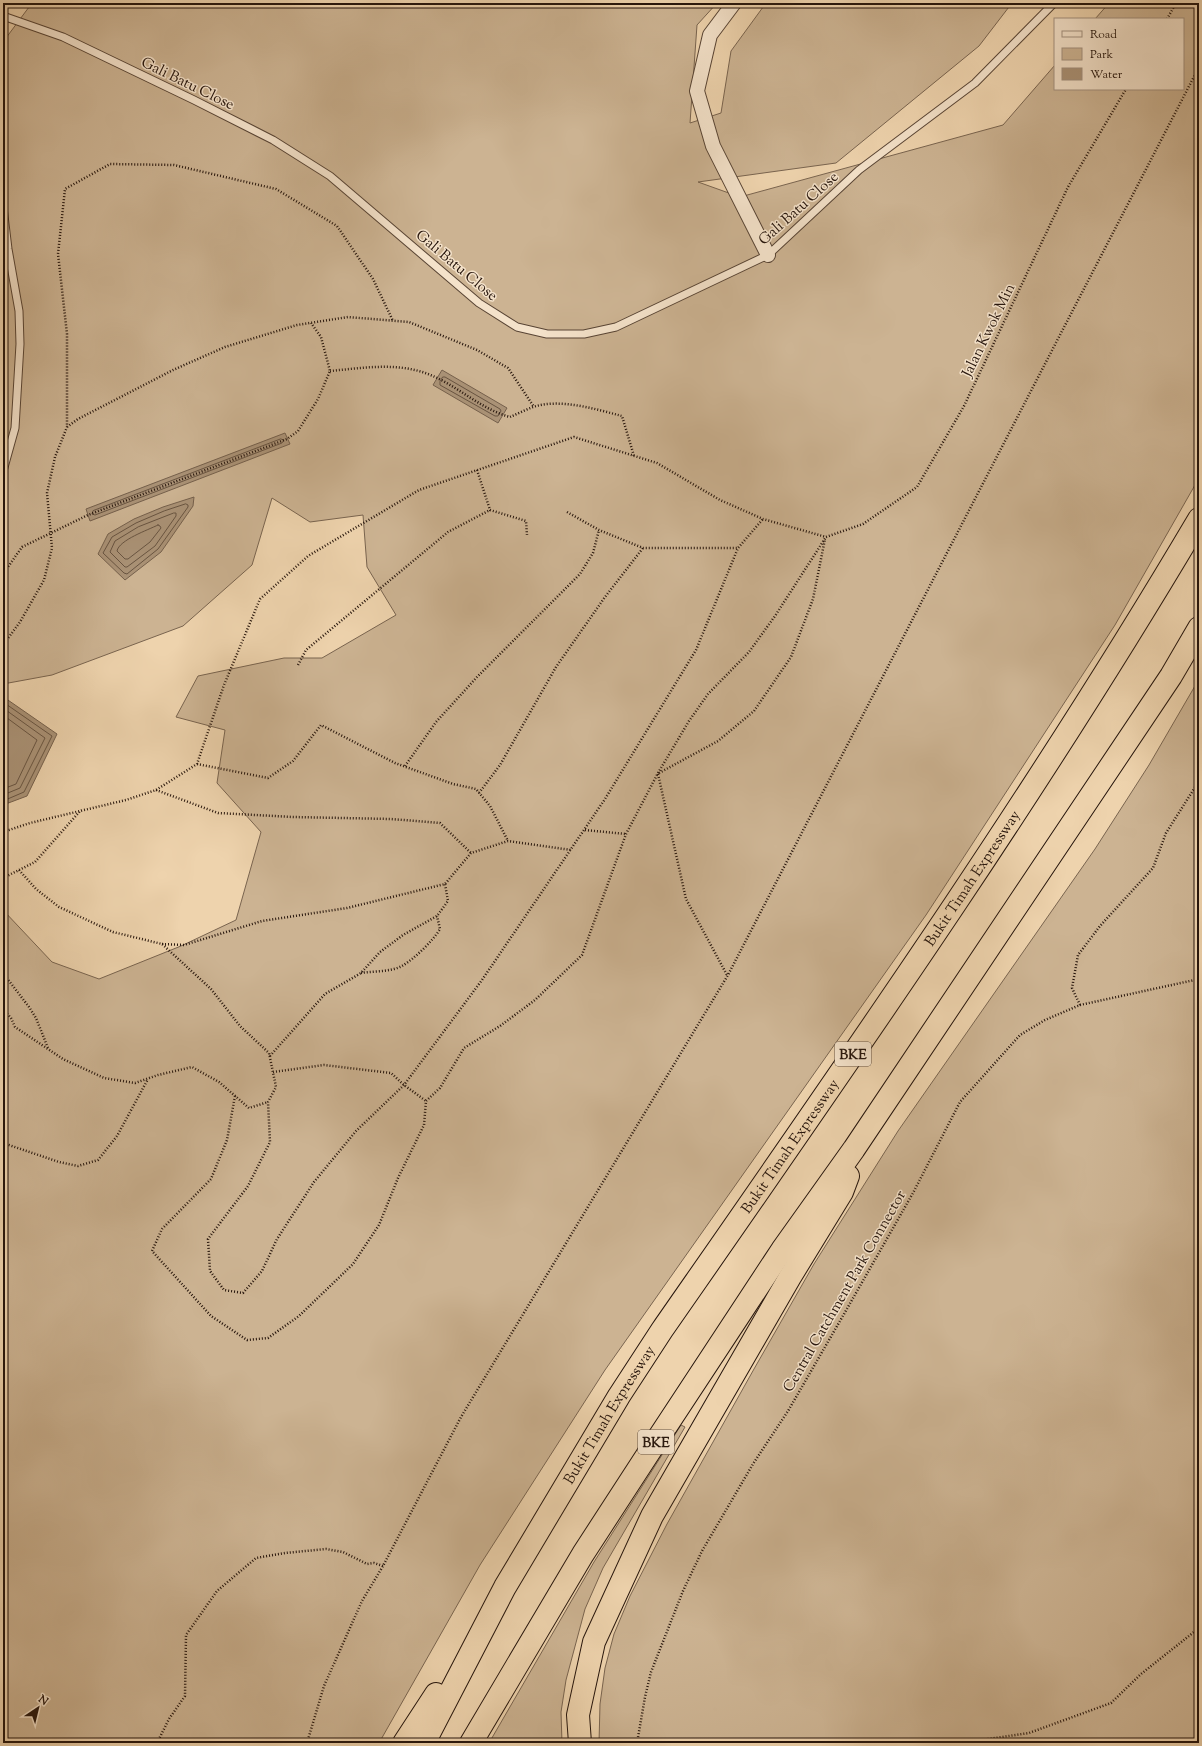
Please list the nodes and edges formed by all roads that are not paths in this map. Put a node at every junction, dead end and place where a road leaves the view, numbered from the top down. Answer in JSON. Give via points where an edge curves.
{"nodes":[{"id":1,"x":734,"y":3,"type":"edge"},
{"id":2,"x":1054,"y":3,"type":"edge"},
{"id":3,"x":3,"y":16,"type":"edge"},
{"id":4,"x":3,"y":207,"type":"edge"},
{"id":5,"x":768,"y":255,"type":"junction"},
{"id":6,"x":3,"y":471,"type":"edge"},
{"id":7,"x":1199,"y":519,"type":"edge"},
{"id":8,"x":1199,"y":628,"type":"edge"},
{"id":9,"x":854,"y":1149,"type":"junction"},
{"id":10,"x":505,"y":1587,"type":"junction"},
{"id":11,"x":404,"y":1743,"type":"edge"},
{"id":12,"x":424,"y":1743,"type":"edge"},
{"id":13,"x":471,"y":1743,"type":"edge"},
{"id":14,"x":580,"y":1743,"type":"edge"}],
"edges":[{"from":1,"to":5,"type":"street","via":[[710,35],[698,91],[713,146]]},
{"from":2,"to":5,"type":"lane","name":"Gali Batu Close","via":[[975,83],[859,170]]},
{"from":3,"to":5,"type":"lane","name":"Gali Batu Close","via":[[62,37],[273,140],[330,176],[479,303],[517,327],[547,334],[584,334],[616,326]]},
{"from":4,"to":6,"type":"lane","via":[[20,311],[16,428]]},
{"from":7,"to":10,"type":"highway","name":"Bukit Timah Expressway","number":"BKE","via":[[1096,690],[965,891],[619,1396]]},
{"from":8,"to":9,"type":"highway","number":"BKE","via":[[1171,676]]},
{"from":9,"to":13,"type":"highway","number":"BKE","via":[[782,1250],[583,1554]]},
{"from":9,"to":14,"type":"highway","via":[[842,1192],[652,1516],[616,1593],[594,1642],[578,1716]]},
{"from":10,"to":11,"type":"highway"},
{"from":10,"to":12,"type":"highway","name":"Bukit Timah Expressway","number":"BKE"}]}
